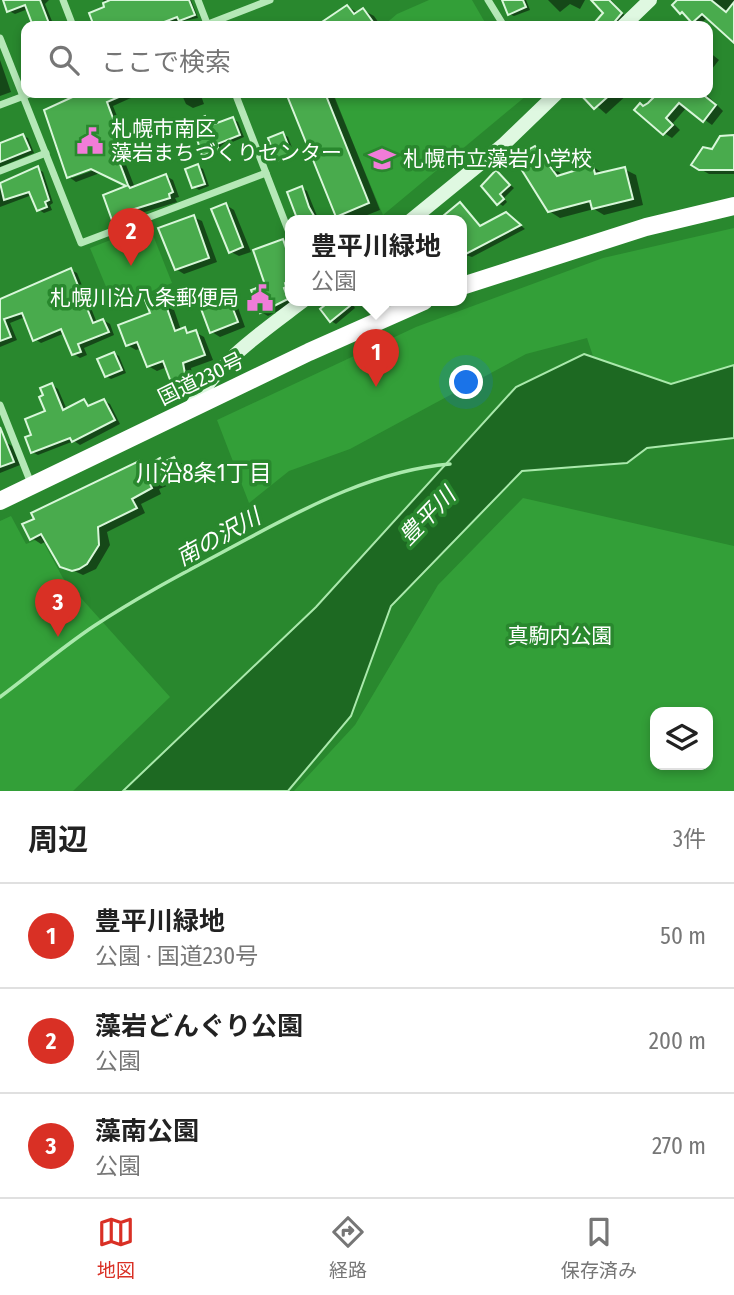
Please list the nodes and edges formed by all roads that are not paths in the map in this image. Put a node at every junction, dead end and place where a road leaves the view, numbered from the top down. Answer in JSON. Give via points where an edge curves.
{"nodes":[{"id":1,"x":62,"y":0,"type":"edge"},
{"id":2,"x":198,"y":0,"type":"edge"},
{"id":3,"x":270,"y":0,"type":"edge"},
{"id":4,"x":488,"y":0,"type":"edge"},
{"id":5,"x":650,"y":0,"type":"edge"},
{"id":6,"x":71,"y":21,"type":"edge"},
{"id":7,"x":204,"y":21,"type":"edge"},
{"id":8,"x":218,"y":21,"type":"edge"},
{"id":9,"x":500,"y":21,"type":"edge"},
{"id":10,"x":629,"y":21,"type":"edge"},
{"id":11,"x":0,"y":38,"type":"edge"},
{"id":12,"x":21,"y":89,"type":"edge"},
{"id":13,"x":21,"y":97,"type":"edge"},
{"id":14,"x":25,"y":98,"type":"edge"},
{"id":15,"x":237,"y":98,"type":"edge"},
{"id":16,"x":547,"y":98,"type":"edge"},
{"id":17,"x":0,"y":105,"type":"edge"},
{"id":18,"x":46,"y":153,"type":"junction"},
{"id":19,"x":0,"y":171,"type":"edge"},
{"id":20,"x":266,"y":173,"type":"junction"},
{"id":21,"x":734,"y":206,"type":"edge"},
{"id":22,"x":417,"y":215,"type":"edge"},
{"id":23,"x":285,"y":222,"type":"edge"},
{"id":24,"x":467,"y":284,"type":"edge"},
{"id":25,"x":296,"y":306,"type":"edge"},
{"id":26,"x":413,"y":306,"type":"edge"},
{"id":27,"x":0,"y":405,"type":"edge"},
{"id":28,"x":189,"y":410,"type":"junction"},
{"id":29,"x":32,"y":486,"type":"junction"},
{"id":30,"x":0,"y":501,"type":"edge"}],
"edges":[{"from":1,"to":6,"type":"street"},
{"from":2,"to":7,"type":"street"},
{"from":3,"to":8,"type":"street"},
{"from":4,"to":9,"type":"street"},
{"from":5,"to":10,"type":"street"},
{"from":11,"to":12,"type":"street"},
{"from":13,"to":17,"type":"street"},
{"from":14,"to":18,"type":"street"},
{"from":15,"to":20,"type":"street"},
{"from":16,"to":22,"type":"street","via":[[503,145]]},
{"from":18,"to":19,"type":"street"},
{"from":18,"to":20,"type":"street","via":[[81,243]]},
{"from":20,"to":23,"type":"street"},
{"from":21,"to":24,"type":"highway","via":[[646,227]]},
{"from":25,"to":28,"type":"street","via":[[228,358]]},
{"from":26,"to":28,"type":"highway","name":"国道230号"},
{"from":27,"to":29,"type":"street"},
{"from":28,"to":29,"type":"highway","name":"国道230号"},
{"from":29,"to":30,"type":"highway","name":"国道230号"}]}
